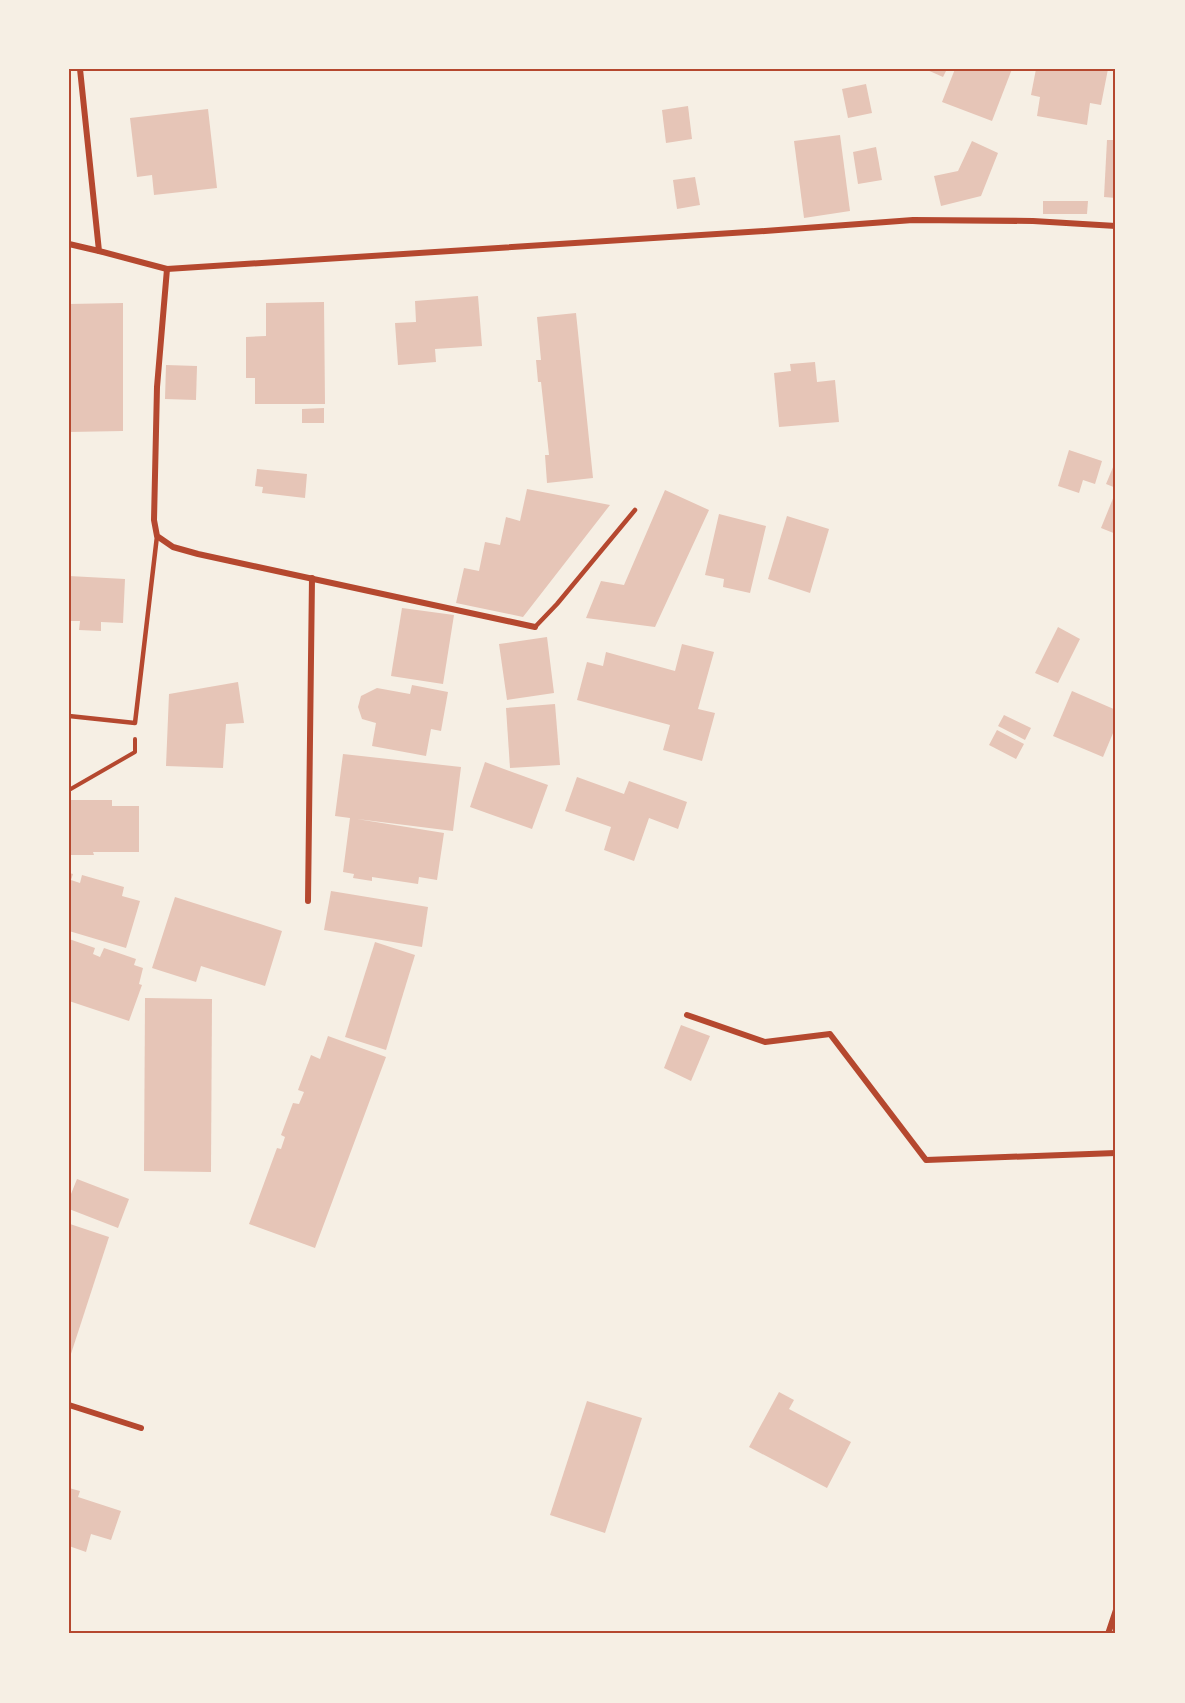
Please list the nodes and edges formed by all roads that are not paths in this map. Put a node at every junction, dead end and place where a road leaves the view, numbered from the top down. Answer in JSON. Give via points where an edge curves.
{"nodes":[{"id":1,"x":81,"y":69,"type":"edge"},
{"id":2,"x":1116,"y":226,"type":"edge"},
{"id":3,"x":69,"y":244,"type":"edge"},
{"id":4,"x":99,"y":251,"type":"junction"},
{"id":5,"x":167,"y":269,"type":"junction"},
{"id":6,"x":635,"y":510,"type":"dead end"},
{"id":7,"x":157,"y":536,"type":"junction"},
{"id":8,"x":312,"y":578,"type":"junction"},
{"id":9,"x":535,"y":627,"type":"joint"},
{"id":10,"x":69,"y":716,"type":"edge"},
{"id":11,"x":308,"y":902,"type":"dead end"},
{"id":12,"x":687,"y":1015,"type":"dead end"},
{"id":13,"x":1116,"y":1153,"type":"edge"},
{"id":14,"x":69,"y":1405,"type":"edge"},
{"id":15,"x":141,"y":1428,"type":"dead end"},
{"id":16,"x":1116,"y":1610,"type":"edge"},
{"id":17,"x":1108,"y":1634,"type":"edge"}],
"edges":[{"from":1,"to":4,"type":"street"},
{"from":2,"to":5,"type":"street","via":[[913,220]]},
{"from":3,"to":4,"type":"street"},
{"from":4,"to":5,"type":"street"},
{"from":5,"to":7,"type":"street","via":[[157,387]]},
{"from":6,"to":9,"type":"lane"},
{"from":7,"to":8,"type":"street","via":[[173,547],[198,554]]},
{"from":7,"to":10,"type":"lane","via":[[135,723]]},
{"from":8,"to":9,"type":"street"},
{"from":8,"to":11,"type":"street"},
{"from":12,"to":13,"type":"street","via":[[765,1042],[830,1035],[926,1160]]},
{"from":14,"to":15,"type":"street"},
{"from":16,"to":17,"type":"street"}]}
